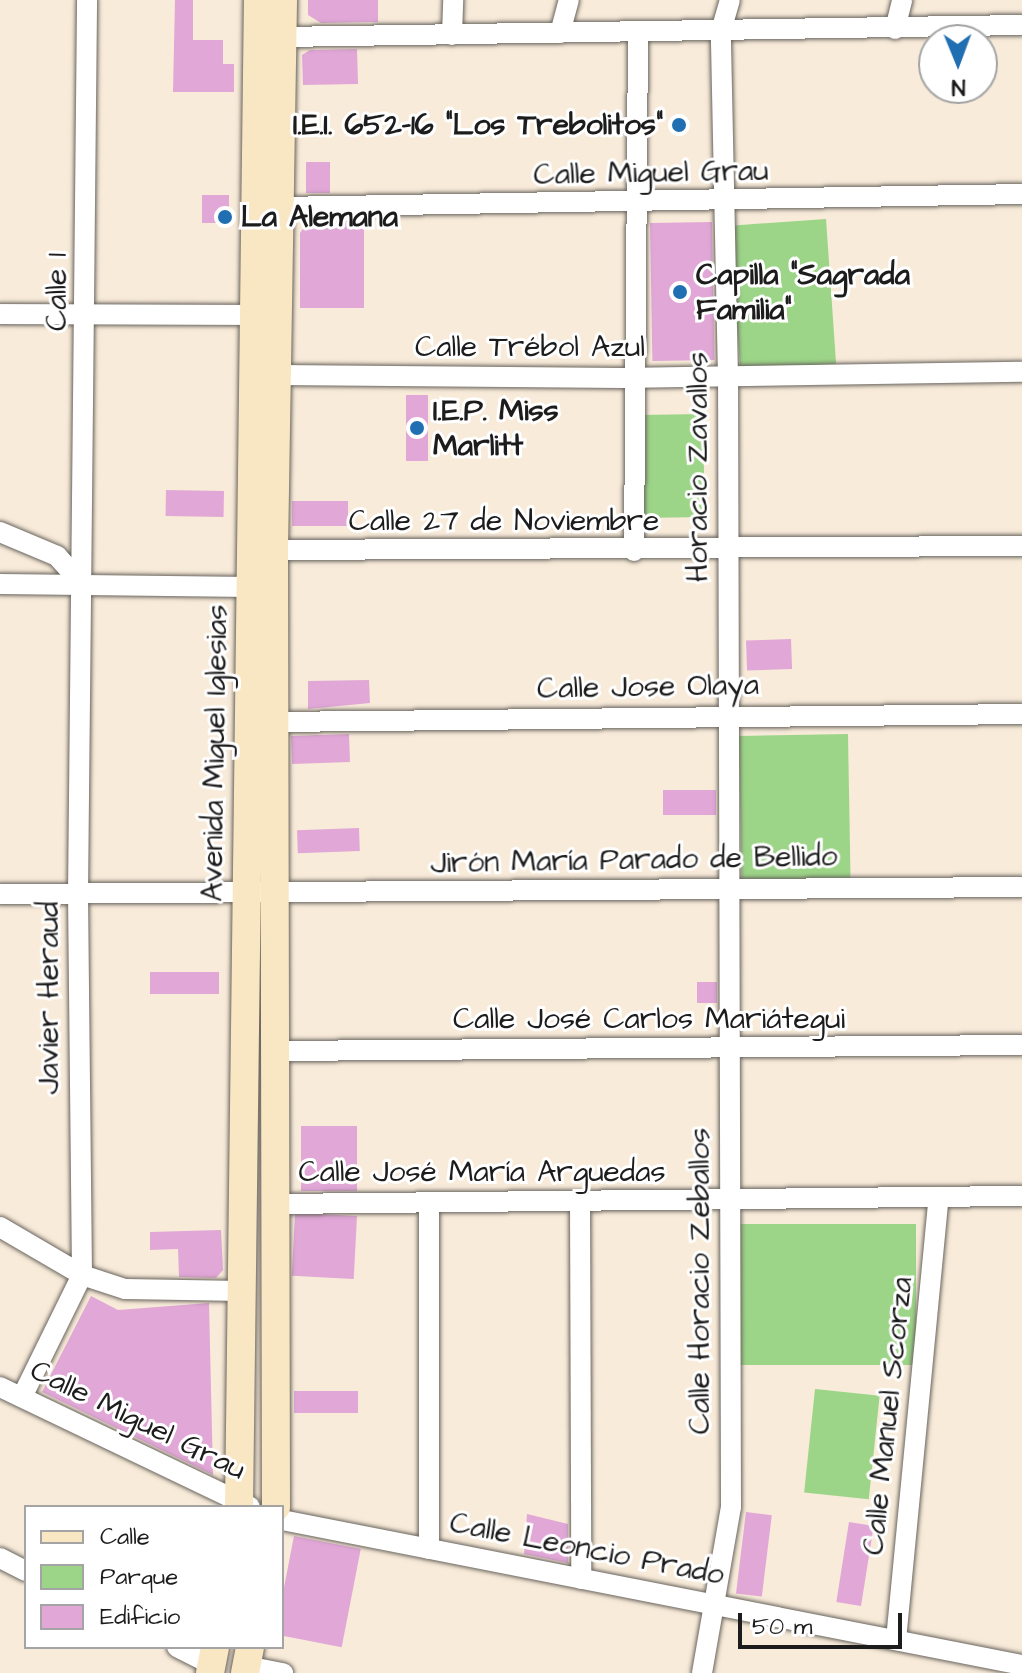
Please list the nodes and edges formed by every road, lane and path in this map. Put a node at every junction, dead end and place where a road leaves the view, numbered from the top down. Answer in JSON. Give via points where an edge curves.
{"nodes":[{"id":1,"x":87,"y":0,"type":"edge"},
{"id":2,"x":258,"y":0,"type":"edge"},
{"id":3,"x":283,"y":0,"type":"edge"},
{"id":4,"x":453,"y":0,"type":"edge"},
{"id":5,"x":569,"y":0,"type":"edge"},
{"id":6,"x":730,"y":0,"type":"edge"},
{"id":7,"x":902,"y":0,"type":"edge"},
{"id":8,"x":1022,"y":25,"type":"edge"},
{"id":9,"x":895,"y":29,"type":"junction"},
{"id":10,"x":721,"y":31,"type":"junction"},
{"id":11,"x":638,"y":32,"type":"junction"},
{"id":12,"x":560,"y":33,"type":"junction"},
{"id":13,"x":452,"y":35,"type":"junction"},
{"id":14,"x":282,"y":37,"type":"junction"},
{"id":15,"x":1022,"y":194,"type":"edge"},
{"id":16,"x":725,"y":202,"type":"junction"},
{"id":17,"x":636,"y":204,"type":"junction"},
{"id":18,"x":280,"y":207,"type":"junction"},
{"id":19,"x":0,"y":314,"type":"edge"},
{"id":20,"x":87,"y":315,"type":"junction"},
{"id":21,"x":252,"y":315,"type":"junction"},
{"id":22,"x":1022,"y":372,"type":"edge"},
{"id":23,"x":278,"y":375,"type":"junction"},
{"id":24,"x":728,"y":377,"type":"junction"},
{"id":25,"x":633,"y":378,"type":"junction"},
{"id":26,"x":0,"y":532,"type":"edge"},
{"id":27,"x":1022,"y":546,"type":"edge"},
{"id":28,"x":274,"y":550,"type":"junction"},
{"id":29,"x":634,"y":551,"type":"junction"},
{"id":30,"x":728,"y":551,"type":"junction"},
{"id":31,"x":0,"y":584,"type":"edge"},
{"id":32,"x":82,"y":584,"type":"junction"},
{"id":33,"x":251,"y":587,"type":"junction"},
{"id":34,"x":1022,"y":714,"type":"edge"},
{"id":35,"x":727,"y":715,"type":"junction"},
{"id":36,"x":274,"y":722,"type":"junction"},
{"id":37,"x":728,"y":887,"type":"junction"},
{"id":38,"x":1022,"y":887,"type":"edge"},
{"id":39,"x":0,"y":894,"type":"edge"},
{"id":40,"x":78,"y":895,"type":"junction"},
{"id":41,"x":276,"y":895,"type":"junction"},
{"id":42,"x":246,"y":896,"type":"junction"},
{"id":43,"x":1022,"y":1045,"type":"edge"},
{"id":44,"x":729,"y":1049,"type":"junction"},
{"id":45,"x":276,"y":1051,"type":"junction"},
{"id":46,"x":1022,"y":1196,"type":"edge"},
{"id":47,"x":939,"y":1197,"type":"junction"},
{"id":48,"x":731,"y":1201,"type":"junction"},
{"id":49,"x":429,"y":1202,"type":"junction"},
{"id":50,"x":580,"y":1202,"type":"junction"},
{"id":51,"x":278,"y":1204,"type":"junction"},
{"id":52,"x":0,"y":1227,"type":"edge"},
{"id":53,"x":82,"y":1275,"type":"junction"},
{"id":54,"x":242,"y":1291,"type":"junction"},
{"id":55,"x":0,"y":1387,"type":"edge"},
{"id":56,"x":22,"y":1397,"type":"junction"},
{"id":57,"x":243,"y":1505,"type":"edge"},
{"id":58,"x":276,"y":1505,"type":"edge"},
{"id":59,"x":284,"y":1520,"type":"edge"},
{"id":60,"x":429,"y":1549,"type":"junction"},
{"id":61,"x":0,"y":1558,"type":"edge"},
{"id":62,"x":24,"y":1570,"type":"edge"},
{"id":63,"x":581,"y":1579,"type":"junction"},
{"id":64,"x":716,"y":1605,"type":"junction"},
{"id":65,"x":896,"y":1640,"type":"junction"},
{"id":66,"x":182,"y":1649,"type":"edge"},
{"id":67,"x":212,"y":1662,"type":"edge"},
{"id":68,"x":247,"y":1662,"type":"edge"},
{"id":69,"x":1022,"y":1665,"type":"edge"},
{"id":70,"x":283,"y":1673,"type":"edge"},
{"id":71,"x":702,"y":1673,"type":"edge"}],
"edges":[{"from":1,"to":20,"type":"street","name":"Calle 1"},
{"from":2,"to":21,"type":"main road","name":"Avenida Miguel Iglesias"},
{"from":3,"to":14,"type":"main road","name":"Avenida Miguel Iglesias"},
{"from":4,"to":13,"type":"street"},
{"from":5,"to":12,"type":"street"},
{"from":6,"to":10,"type":"street","name":"Horacio Zavallos"},
{"from":7,"to":9,"type":"street"},
{"from":8,"to":9,"type":"street"},
{"from":9,"to":10,"type":"street"},
{"from":10,"to":11,"type":"street"},
{"from":10,"to":16,"type":"street","name":"Horacio Zavallos"},
{"from":11,"to":12,"type":"street"},
{"from":11,"to":17,"type":"street"},
{"from":12,"to":13,"type":"street"},
{"from":13,"to":14,"type":"street"},
{"from":14,"to":18,"type":"main road","name":"Avenida Miguel Iglesias"},
{"from":15,"to":16,"type":"street","name":"Calle Miguel Grau"},
{"from":16,"to":17,"type":"street","name":"Calle Miguel Grau"},
{"from":16,"to":24,"type":"street","name":"Horacio Zavallos"},
{"from":17,"to":18,"type":"street","name":"Calle Miguel Grau"},
{"from":17,"to":25,"type":"street"},
{"from":18,"to":23,"type":"main road","name":"Avenida Miguel Iglesias"},
{"from":19,"to":20,"type":"street"},
{"from":20,"to":21,"type":"street"},
{"from":20,"to":32,"type":"street","name":"Calle 1"},
{"from":21,"to":33,"type":"main road","name":"Avenida Miguel Iglesias"},
{"from":22,"to":24,"type":"street","name":"Calle Trébol Azul"},
{"from":23,"to":25,"type":"street","name":"Calle Trébol Azul"},
{"from":23,"to":28,"type":"main road","name":"Avenida Miguel Iglesias"},
{"from":24,"to":25,"type":"street","name":"Calle Trébol Azul"},
{"from":24,"to":30,"type":"street","name":"Horacio Zavallos"},
{"from":25,"to":29,"type":"street"},
{"from":26,"to":32,"type":"street","via":[[57,556]]},
{"from":27,"to":30,"type":"street","name":"Calle 27 de Noviembre"},
{"from":28,"to":29,"type":"street","name":"Calle 27 de Noviembre"},
{"from":28,"to":36,"type":"main road","name":"Avenida Miguel Iglesias"},
{"from":29,"to":30,"type":"street","name":"Calle 27 de Noviembre"},
{"from":30,"to":35,"type":"street","name":"Horacio Zavallos"},
{"from":31,"to":32,"type":"street"},
{"from":32,"to":33,"type":"street"},
{"from":32,"to":40,"type":"street","name":"Javier Heraud"},
{"from":33,"to":42,"type":"main road","name":"Avenida Miguel Iglesias"},
{"from":34,"to":35,"type":"street","name":"Calle Jose Olaya"},
{"from":35,"to":36,"type":"street","name":"Calle Jose Olaya"},
{"from":35,"to":37,"type":"street","name":"Horacio Zavallos"},
{"from":36,"to":41,"type":"main road","name":"Avenida Miguel Iglesias"},
{"from":37,"to":38,"type":"street","name":"Jirón María Parado de Bellido"},
{"from":37,"to":41,"type":"street","name":"Jirón María Parado de Bellido"},
{"from":37,"to":44,"type":"street","name":"Calle Horacio Zeballos"},
{"from":39,"to":40,"type":"street","name":"Jirón María Parado de Bellido"},
{"from":40,"to":42,"type":"street","name":"Jirón María Parado de Bellido"},
{"from":40,"to":53,"type":"street","name":"Javier Heraud"},
{"from":41,"to":42,"type":"street","name":"Jirón María Parado de Bellido"},
{"from":41,"to":45,"type":"main road","name":"Avenida Miguel Iglesias"},
{"from":42,"to":54,"type":"main road","name":"Avenida Miguel Iglesias"},
{"from":43,"to":44,"type":"street","name":"Calle José Carlos Mariátegui"},
{"from":44,"to":45,"type":"street","name":"Calle José Carlos Mariátegui"},
{"from":44,"to":48,"type":"street","name":"Calle Horacio Zeballos"},
{"from":45,"to":51,"type":"main road","name":"Avenida Miguel Iglesias"},
{"from":46,"to":47,"type":"street","name":"Calle José María Arguedas"},
{"from":47,"to":48,"type":"street","name":"Calle José María Arguedas"},
{"from":47,"to":65,"type":"street","name":"Calle Manuel Scorza"},
{"from":48,"to":50,"type":"street","name":"Calle José María Arguedas"},
{"from":48,"to":64,"type":"street","name":"Calle Horacio Zeballos","via":[[731,1507]]},
{"from":49,"to":50,"type":"street","name":"Calle José María Arguedas"},
{"from":49,"to":51,"type":"street","name":"Calle José María Arguedas"},
{"from":49,"to":60,"type":"street"},
{"from":50,"to":63,"type":"street"},
{"from":51,"to":58,"type":"main road","name":"Avenida Miguel Iglesias"},
{"from":52,"to":53,"type":"street"},
{"from":53,"to":54,"type":"street","via":[[125,1289]]},
{"from":53,"to":56,"type":"street","name":"Javier Heraud"},
{"from":54,"to":57,"type":"main road","name":"Avenida Miguel Iglesias"},
{"from":55,"to":56,"type":"street","name":"Calle Miguel Grau"},
{"from":56,"to":57,"type":"street","name":"Calle Miguel Grau"},
{"from":59,"to":60,"type":"street","name":"Calle Leoncio Prado"},
{"from":60,"to":63,"type":"street","name":"Calle Leoncio Prado"},
{"from":61,"to":62,"type":"street"},
{"from":63,"to":64,"type":"street","name":"Calle Leoncio Prado"},
{"from":64,"to":65,"type":"street","name":"Calle Leoncio Prado"},
{"from":64,"to":71,"type":"street","name":"Calle Horacio Zeballos"},
{"from":65,"to":69,"type":"street","name":"Calle Leoncio Prado"},
{"from":66,"to":67,"type":"street"},
{"from":68,"to":70,"type":"street"}]}
